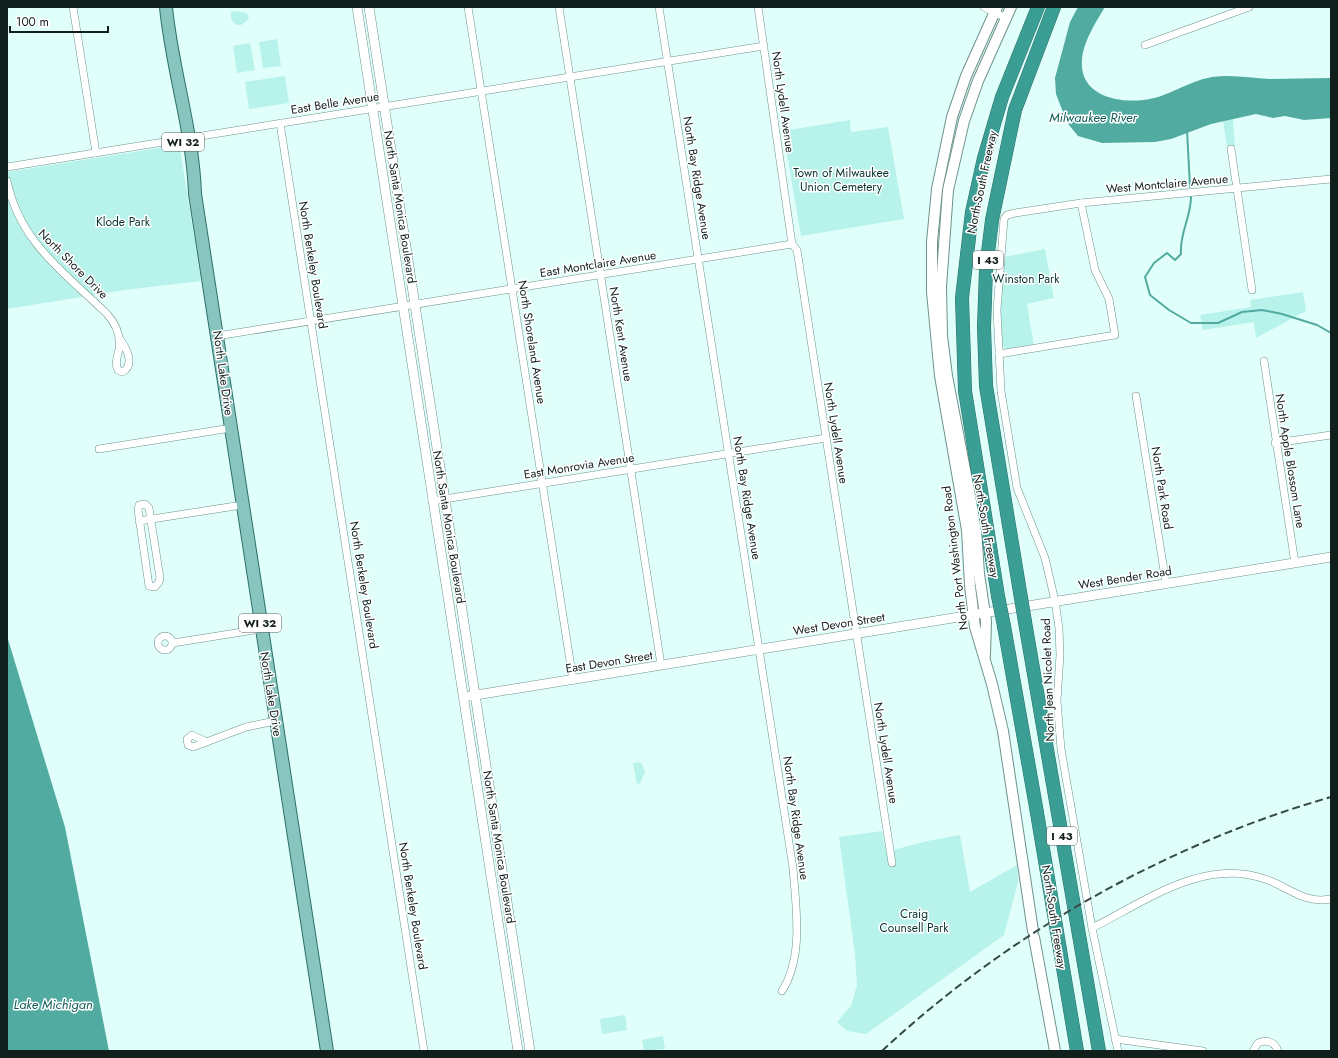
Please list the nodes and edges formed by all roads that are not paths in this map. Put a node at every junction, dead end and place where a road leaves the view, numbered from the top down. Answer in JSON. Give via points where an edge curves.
{"nodes":[{"id":1,"x":73,"y":7,"type":"edge"},
{"id":2,"x":166,"y":7,"type":"edge"},
{"id":3,"x":357,"y":7,"type":"edge"},
{"id":4,"x":369,"y":7,"type":"edge"},
{"id":5,"x":468,"y":7,"type":"edge"},
{"id":6,"x":560,"y":7,"type":"edge"},
{"id":7,"x":659,"y":7,"type":"edge"},
{"id":8,"x":758,"y":7,"type":"edge"},
{"id":9,"x":984,"y":7,"type":"edge"},
{"id":10,"x":1011,"y":7,"type":"edge"},
{"id":11,"x":1038,"y":7,"type":"edge"},
{"id":12,"x":1054,"y":7,"type":"edge"},
{"id":13,"x":1246,"y":7,"type":"edge"},
{"id":14,"x":996,"y":10,"type":"edge"},
{"id":15,"x":1006,"y":18,"type":"junction"},
{"id":16,"x":1145,"y":45,"type":"dead end"},
{"id":17,"x":764,"y":46,"type":"junction"},
{"id":18,"x":668,"y":62,"type":"junction"},
{"id":19,"x":571,"y":78,"type":"junction"},
{"id":20,"x":481,"y":92,"type":"junction"},
{"id":21,"x":384,"y":107,"type":"junction"},
{"id":22,"x":372,"y":109,"type":"junction"},
{"id":23,"x":280,"y":123,"type":"junction"},
{"id":24,"x":186,"y":139,"type":"junction"},
{"id":25,"x":1231,"y":149,"type":"dead end"},
{"id":26,"x":96,"y":153,"type":"junction"},
{"id":27,"x":7,"y":167,"type":"edge"},
{"id":28,"x":1331,"y":179,"type":"edge"},
{"id":29,"x":7,"y":181,"type":"edge"},
{"id":30,"x":1237,"y":188,"type":"junction"},
{"id":31,"x":1082,"y":203,"type":"junction"},
{"id":32,"x":1006,"y":216,"type":"joint"},
{"id":33,"x":792,"y":244,"type":"junction"},
{"id":34,"x":698,"y":258,"type":"junction"},
{"id":35,"x":601,"y":274,"type":"junction"},
{"id":36,"x":513,"y":289,"type":"junction"},
{"id":37,"x":1252,"y":290,"type":"dead end"},
{"id":38,"x":414,"y":304,"type":"junction"},
{"id":39,"x":404,"y":306,"type":"junction"},
{"id":40,"x":311,"y":321,"type":"junction"},
{"id":41,"x":217,"y":336,"type":"junction"},
{"id":42,"x":119,"y":338,"type":"dead end"},
{"id":43,"x":999,"y":354,"type":"junction"},
{"id":44,"x":1264,"y":361,"type":"dead end"},
{"id":45,"x":1136,"y":396,"type":"dead end"},
{"id":46,"x":230,"y":428,"type":"junction"},
{"id":47,"x":1331,"y":435,"type":"edge"},
{"id":48,"x":826,"y":438,"type":"junction"},
{"id":49,"x":1275,"y":443,"type":"junction"},
{"id":50,"x":100,"y":449,"type":"dead end"},
{"id":51,"x":729,"y":453,"type":"junction"},
{"id":52,"x":630,"y":469,"type":"junction"},
{"id":53,"x":542,"y":484,"type":"junction"},
{"id":54,"x":445,"y":499,"type":"junction"},
{"id":55,"x":432,"y":501,"type":"junction"},
{"id":56,"x":242,"y":505,"type":"junction"},
{"id":57,"x":150,"y":519,"type":"junction"},
{"id":58,"x":139,"y":521,"type":"junction"},
{"id":59,"x":1331,"y":557,"type":"edge"},
{"id":60,"x":1295,"y":563,"type":"junction"},
{"id":61,"x":1166,"y":583,"type":"junction"},
{"id":62,"x":1055,"y":602,"type":"junction"},
{"id":63,"x":979,"y":613,"type":"junction"},
{"id":64,"x":923,"y":622,"type":"joint"},
{"id":65,"x":261,"y":629,"type":"junction"},
{"id":66,"x":856,"y":634,"type":"junction"},
{"id":67,"x":173,"y":643,"type":"dead end"},
{"id":68,"x":759,"y":649,"type":"junction"},
{"id":69,"x":661,"y":665,"type":"junction"},
{"id":70,"x":573,"y":680,"type":"junction"},
{"id":71,"x":475,"y":695,"type":"junction"},
{"id":72,"x":463,"y":697,"type":"junction"},
{"id":73,"x":275,"y":721,"type":"junction"},
{"id":74,"x":207,"y":742,"type":"dead end"},
{"id":75,"x":892,"y":863,"type":"dead end"},
{"id":76,"x":1331,"y":899,"type":"edge"},
{"id":77,"x":1092,"y":928,"type":"junction"},
{"id":78,"x":782,"y":991,"type":"dead end"},
{"id":79,"x":1116,"y":1040,"type":"junction"},
{"id":80,"x":327,"y":1051,"type":"edge"},
{"id":81,"x":424,"y":1051,"type":"edge"},
{"id":82,"x":518,"y":1051,"type":"edge"},
{"id":83,"x":530,"y":1051,"type":"edge"},
{"id":84,"x":1055,"y":1051,"type":"edge"},
{"id":85,"x":1076,"y":1051,"type":"edge"},
{"id":86,"x":1099,"y":1051,"type":"edge"},
{"id":87,"x":1118,"y":1051,"type":"edge"},
{"id":88,"x":1203,"y":1051,"type":"edge"},
{"id":89,"x":1253,"y":1051,"type":"edge"},
{"id":90,"x":1278,"y":1051,"type":"edge"}],
"edges":[{"from":1,"to":26,"type":"street"},
{"from":2,"to":24,"type":"main road","name":"North Lake Drive","number":"WI 32"},
{"from":3,"to":22,"type":"street","name":"North Santa Monica Boulevard"},
{"from":4,"to":21,"type":"street","name":"North Santa Monica Boulevard"},
{"from":5,"to":20,"type":"street","name":"North Shoreland Avenue"},
{"from":6,"to":19,"type":"street","name":"North Kent Avenue"},
{"from":7,"to":18,"type":"street","name":"North Bay Ridge Avenue"},
{"from":8,"to":17,"type":"street","name":"North Lydell Avenue"},
{"from":9,"to":14,"type":"street"},
{"from":10,"to":15,"type":"main road","name":"North Port Washington Road"},
{"from":11,"to":85,"type":"highway","name":"North-South Freeway","number":"I 43","bridge":true,"via":[[1002,96],[984,158],[972,212],[962,298],[966,398]]},
{"from":12,"to":86,"type":"highway","name":"North-South Freeway","number":"I 43","bridge":true,"via":[[1015,110],[992,220],[986,269],[986,386]]},
{"from":13,"to":16,"type":"street"},
{"from":14,"to":15,"type":"street"},
{"from":14,"to":63,"type":"main road","name":"North Port Washington Road","via":[[966,76],[952,117],[937,189],[932,242],[932,292],[937,355]]},
{"from":15,"to":63,"type":"main road","name":"North Port Washington Road","via":[[974,92],[958,144],[948,190],[941,287],[942,336],[947,376],[976,527]]},
{"from":17,"to":18,"type":"street","name":"East Belle Avenue"},
{"from":17,"to":33,"type":"street","name":"North Lydell Avenue"},
{"from":18,"to":19,"type":"street","name":"East Belle Avenue"},
{"from":18,"to":34,"type":"street","name":"North Bay Ridge Avenue"},
{"from":19,"to":20,"type":"street","name":"East Belle Avenue"},
{"from":19,"to":35,"type":"street","name":"North Kent Avenue"},
{"from":20,"to":21,"type":"street","name":"East Belle Avenue"},
{"from":20,"to":36,"type":"street","name":"North Shoreland Avenue"},
{"from":21,"to":22,"type":"street","name":"East Belle Avenue"},
{"from":21,"to":38,"type":"street","name":"North Santa Monica Boulevard"},
{"from":22,"to":23,"type":"street","name":"East Belle Avenue"},
{"from":22,"to":39,"type":"street","name":"North Santa Monica Boulevard"},
{"from":23,"to":24,"type":"street","name":"East Belle Avenue"},
{"from":23,"to":40,"type":"street","name":"North Berkeley Boulevard"},
{"from":24,"to":26,"type":"street","name":"East Belle Avenue"},
{"from":24,"to":41,"type":"main road","name":"North Lake Drive","number":"WI 32"},
{"from":25,"to":30,"type":"street"},
{"from":26,"to":27,"type":"street","name":"East Belle Avenue"},
{"from":28,"to":30,"type":"street","name":"West Montclaire Avenue"},
{"from":29,"to":42,"type":"street","name":"North Shore Drive","via":[[24,228],[36,245],[107,314],[115,324]]},
{"from":30,"to":31,"type":"street","name":"West Montclaire Avenue"},
{"from":30,"to":37,"type":"street"},
{"from":31,"to":32,"type":"street","name":"West Montclaire Avenue"},
{"from":31,"to":43,"type":"street","via":[[1095,270],[1109,299],[1115,335]]},
{"from":32,"to":43,"type":"street","name":"North Jean Nicolet Road","via":[[998,289]]},
{"from":33,"to":34,"type":"street"},
{"from":33,"to":48,"type":"street","name":"North Lydell Avenue","via":[[797,250]]},
{"from":34,"to":35,"type":"street","name":"East Montclaire Avenue"},
{"from":34,"to":51,"type":"street","name":"North Bay Ridge Avenue"},
{"from":35,"to":36,"type":"street","name":"East Montclaire Avenue"},
{"from":35,"to":52,"type":"street","name":"North Kent Avenue"},
{"from":36,"to":38,"type":"street","name":"East Montclaire Avenue"},
{"from":36,"to":53,"type":"street","name":"North Shoreland Avenue"},
{"from":38,"to":39,"type":"street","name":"East Montclaire Avenue"},
{"from":38,"to":54,"type":"street","name":"North Santa Monica Boulevard"},
{"from":39,"to":40,"type":"street","name":"East Montclaire Avenue"},
{"from":39,"to":55,"type":"street","name":"North Santa Monica Boulevard"},
{"from":40,"to":41,"type":"street","name":"East Montclaire Avenue"},
{"from":40,"to":81,"type":"street","name":"North Berkeley Boulevard"},
{"from":41,"to":46,"type":"main road","name":"North Lake Drive","number":"WI 32"},
{"from":43,"to":62,"type":"street","name":"North Jean Nicolet Road","via":[[1017,488],[1045,558]]},
{"from":44,"to":49,"type":"street","name":"North Apple Blossom Lane"},
{"from":45,"to":61,"type":"street","name":"North Park Road"},
{"from":46,"to":50,"type":"street"},
{"from":46,"to":56,"type":"main road","name":"North Lake Drive","number":"WI 32"},
{"from":47,"to":49,"type":"street"},
{"from":48,"to":51,"type":"street","name":"East Monrovia Avenue"},
{"from":48,"to":66,"type":"street","name":"North Lydell Avenue"},
{"from":49,"to":60,"type":"street","name":"North Apple Blossom Lane"},
{"from":51,"to":52,"type":"street","name":"East Monrovia Avenue"},
{"from":51,"to":68,"type":"street","name":"North Bay Ridge Avenue"},
{"from":52,"to":53,"type":"street","name":"East Monrovia Avenue"},
{"from":52,"to":69,"type":"street","name":"North Kent Avenue"},
{"from":53,"to":54,"type":"street","name":"East Monrovia Avenue"},
{"from":53,"to":70,"type":"street","name":"North Shoreland Avenue"},
{"from":54,"to":55,"type":"street","name":"East Monrovia Avenue"},
{"from":54,"to":71,"type":"street","name":"North Santa Monica Boulevard"},
{"from":55,"to":72,"type":"street","name":"North Santa Monica Boulevard"},
{"from":56,"to":57,"type":"street"},
{"from":56,"to":65,"type":"main road","name":"North Lake Drive","number":"WI 32"},
{"from":57,"to":58,"type":"street"},
{"from":57,"to":58,"type":"street","via":[[147,506],[141,504],[138,510]]},
{"from":57,"to":58,"type":"street","via":[[160,578],[156,587],[149,586]]},
{"from":59,"to":60,"type":"street","name":"West Bender Road"},
{"from":60,"to":61,"type":"street","name":"West Bender Road"},
{"from":61,"to":62,"type":"street","name":"West Bender Road"},
{"from":62,"to":63,"type":"street","name":"West Bender Road"},
{"from":62,"to":77,"type":"street","name":"North Jean Nicolet Road","via":[[1060,635],[1058,701],[1061,748]]},
{"from":63,"to":64,"type":"street","name":"West Bender Road"},
{"from":63,"to":84,"type":"main road","name":"North Port Washington Road","via":[[985,661],[1008,758],[1033,934]]},
{"from":64,"to":66,"type":"street","name":"West Devon Street"},
{"from":65,"to":67,"type":"street"},
{"from":65,"to":73,"type":"main road","name":"North Lake Drive","number":"WI 32"},
{"from":66,"to":68,"type":"street","name":"West Devon Street"},
{"from":66,"to":75,"type":"street","name":"North Lydell Avenue"},
{"from":68,"to":69,"type":"street","name":"East Devon Street"},
{"from":68,"to":78,"type":"street","name":"North Bay Ridge Avenue","via":[[793,868],[796,903],[794,961],[790,978]]},
{"from":69,"to":70,"type":"street","name":"East Devon Street"},
{"from":70,"to":71,"type":"street","name":"East Devon Street"},
{"from":71,"to":72,"type":"street","name":"East Devon Street"},
{"from":71,"to":83,"type":"street","name":"North Santa Monica Boulevard"},
{"from":72,"to":82,"type":"street","name":"North Santa Monica Boulevard"},
{"from":73,"to":74,"type":"street","via":[[246,727]]},
{"from":73,"to":80,"type":"main road","name":"North Lake Drive","number":"WI 32"},
{"from":76,"to":77,"type":"street","via":[[1314,900],[1301,897],[1266,879],[1235,872],[1204,876],[1174,886]]},
{"from":77,"to":79,"type":"street","name":"North Jean Nicolet Road"},
{"from":79,"to":87,"type":"street","name":"North Jean Nicolet Road"},
{"from":79,"to":88,"type":"street"},
{"from":89,"to":90,"type":"street","via":[[1258,1043],[1267,1041],[1275,1045]]}]}
